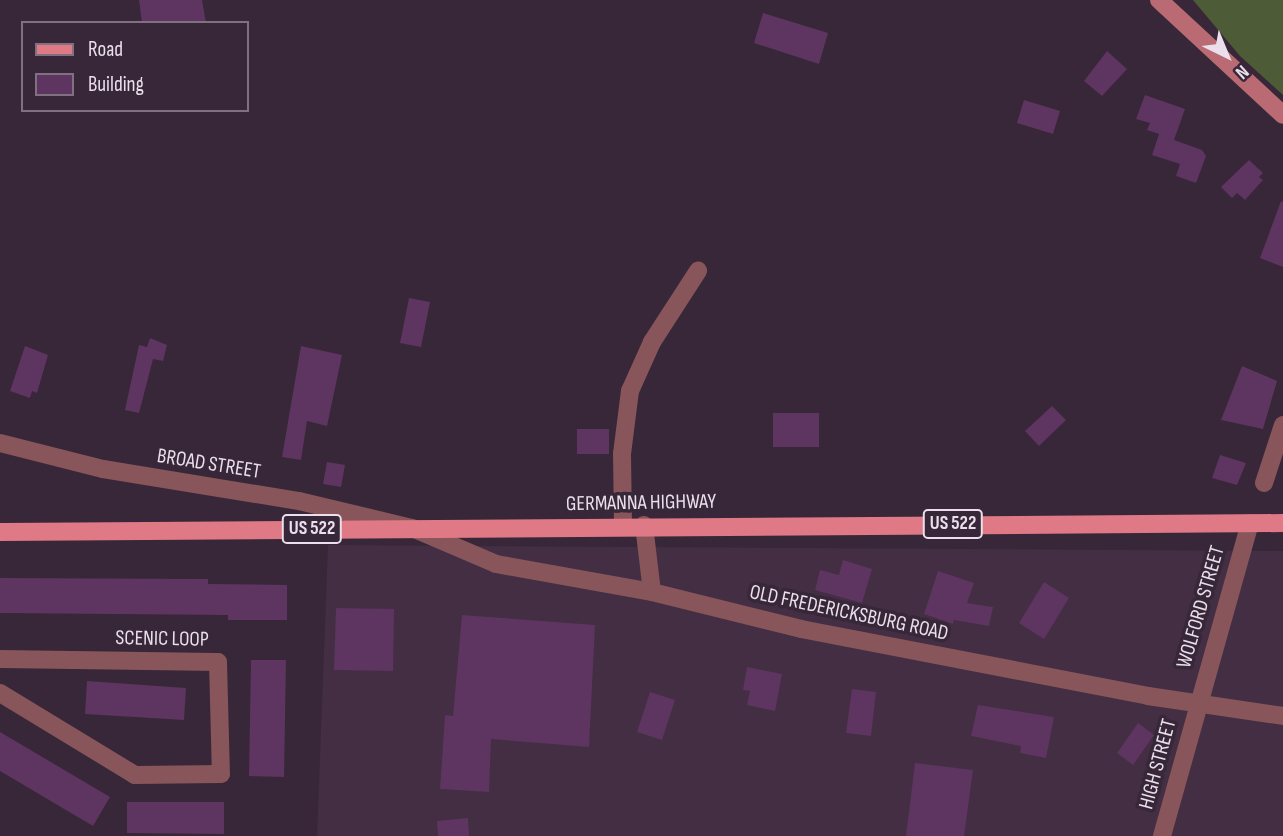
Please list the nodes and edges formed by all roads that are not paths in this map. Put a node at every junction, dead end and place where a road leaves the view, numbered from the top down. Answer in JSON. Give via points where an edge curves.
{"nodes":[{"id":1,"x":1159,"y":0,"type":"edge"},
{"id":2,"x":1283,"y":115,"type":"edge"},
{"id":3,"x":698,"y":271,"type":"dead end"},
{"id":4,"x":1283,"y":425,"type":"edge"},
{"id":5,"x":0,"y":443,"type":"edge"},
{"id":6,"x":1264,"y":483,"type":"dead end"},
{"id":7,"x":1250,"y":523,"type":"junction"},
{"id":8,"x":1283,"y":523,"type":"edge"},
{"id":9,"x":644,"y":525,"type":"junction"},
{"id":10,"x":623,"y":526,"type":"junction"},
{"id":11,"x":412,"y":528,"type":"junction"},
{"id":12,"x":0,"y":533,"type":"edge"},
{"id":13,"x":652,"y":592,"type":"junction"},
{"id":14,"x":0,"y":659,"type":"edge"},
{"id":15,"x":0,"y":693,"type":"edge"},
{"id":16,"x":1197,"y":703,"type":"junction"},
{"id":17,"x":1283,"y":716,"type":"edge"},
{"id":18,"x":1162,"y":836,"type":"edge"}],
"edges":[{"from":1,"to":2,"type":"main road"},
{"from":3,"to":10,"type":"street","via":[[652,342],[630,391],[622,454]]},
{"from":4,"to":6,"type":"street"},
{"from":5,"to":11,"type":"street","name":"BROAD STREET","via":[[103,469],[280,497]]},
{"from":7,"to":8,"type":"main road","name":"GERMANNA HIGHWAY","number":"US 522"},
{"from":7,"to":9,"type":"main road","name":"GERMANNA HIGHWAY","number":"US 522"},
{"from":7,"to":16,"type":"street","name":"WOLFORD STREET"},
{"from":9,"to":10,"type":"main road","name":"GERMANNA HIGHWAY","number":"US 522"},
{"from":9,"to":13,"type":"street"},
{"from":10,"to":11,"type":"main road","name":"GERMANNA HIGHWAY","number":"US 522"},
{"from":11,"to":12,"type":"main road","name":"GERMANNA HIGHWAY","number":"US 522"},
{"from":11,"to":13,"type":"street","name":"OLD FREDERICKSBURG ROAD","via":[[496,564]]},
{"from":13,"to":16,"type":"street","name":"OLD FREDERICKSBURG ROAD","via":[[801,629]]},
{"from":14,"to":15,"type":"street","name":"SCENIC LOOP","via":[[218,662],[221,774],[135,775]]},
{"from":16,"to":17,"type":"street","name":"OLD FREDERICKSBURG ROAD"},
{"from":16,"to":18,"type":"street","name":"HIGH STREET"}]}
